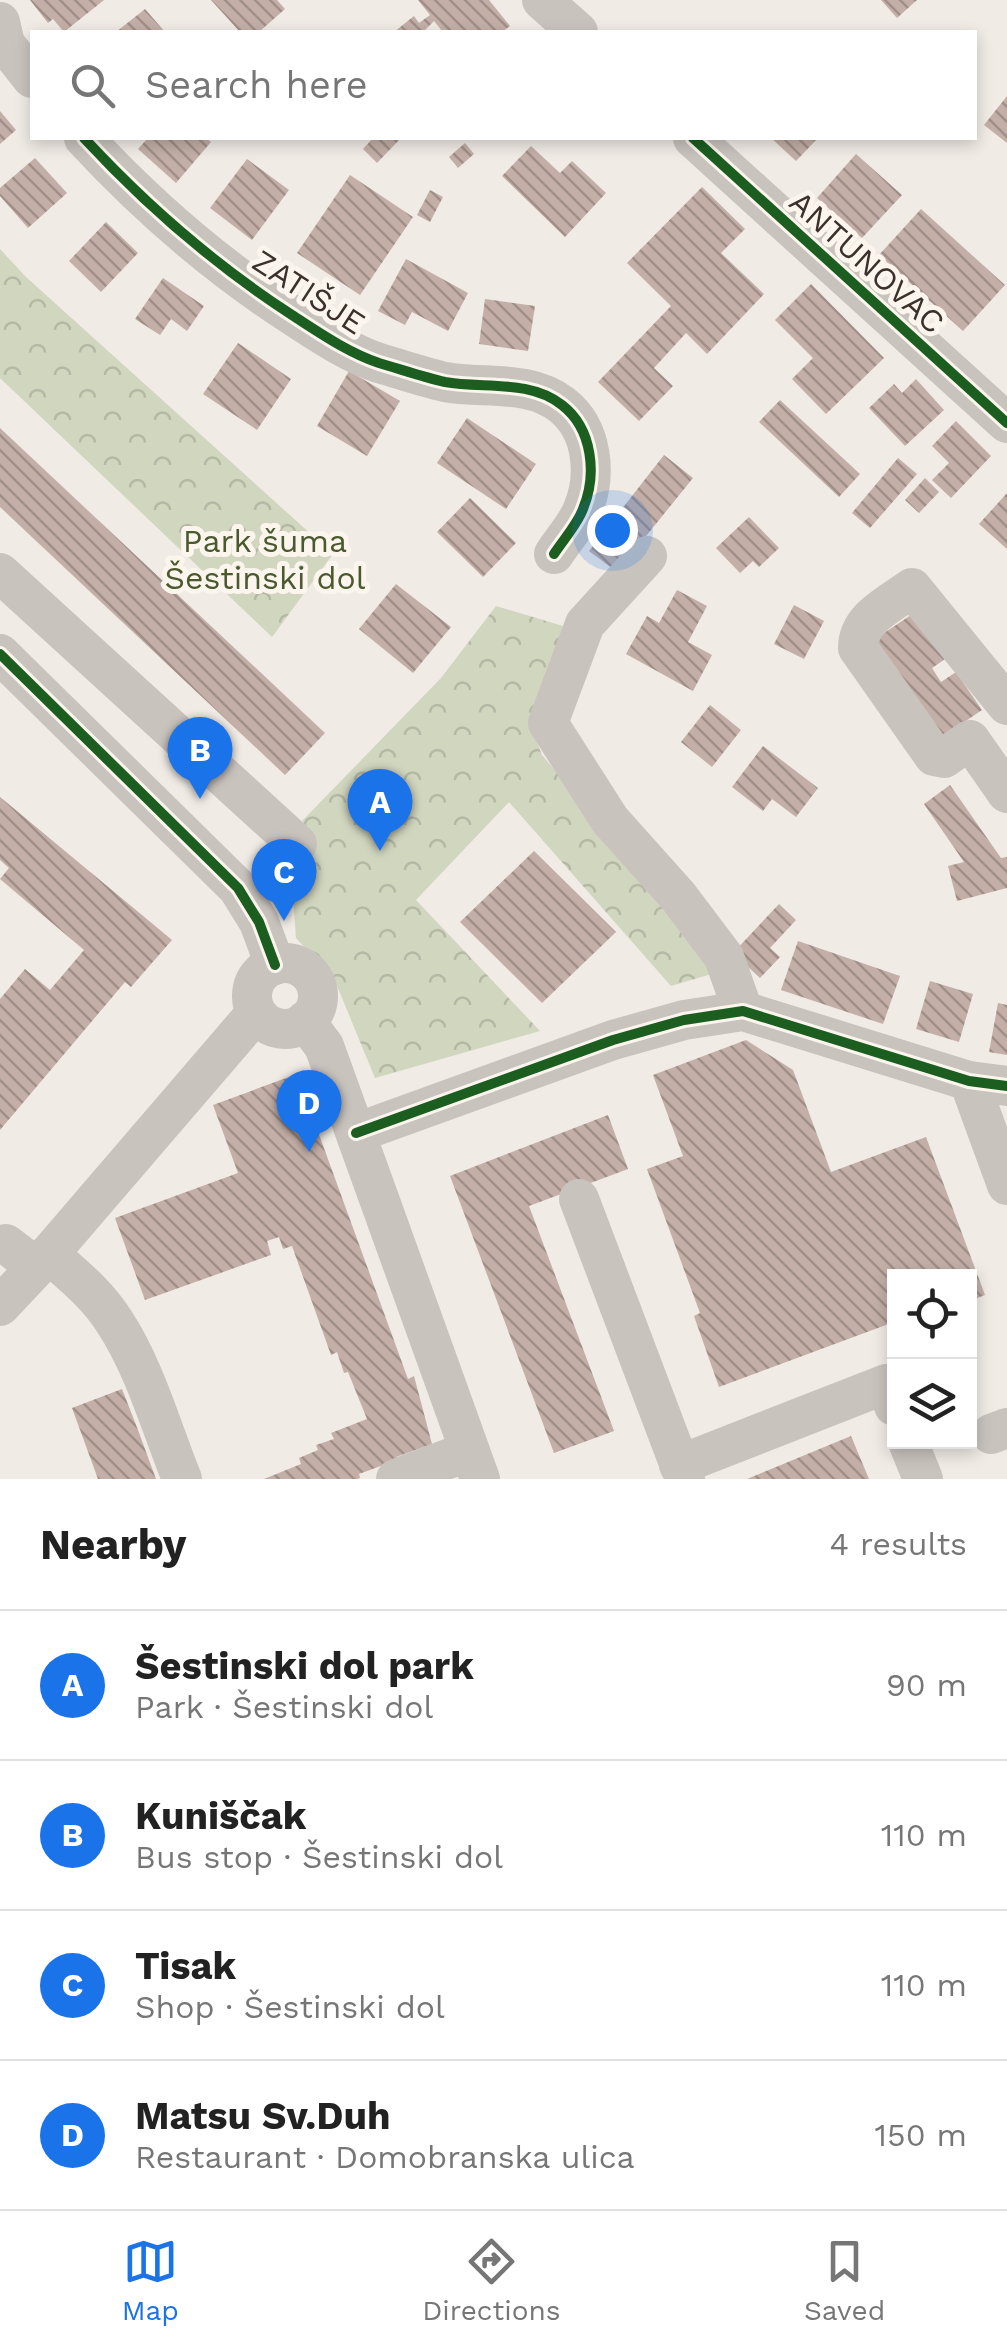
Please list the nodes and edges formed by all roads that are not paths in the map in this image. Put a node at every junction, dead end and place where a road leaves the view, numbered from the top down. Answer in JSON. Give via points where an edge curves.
{"nodes":[{"id":1,"x":542,"y":0,"type":"edge"},
{"id":2,"x":0,"y":22,"type":"edge"},
{"id":3,"x":576,"y":30,"type":"edge"},
{"id":4,"x":30,"y":75,"type":"edge"},
{"id":5,"x":86,"y":140,"type":"edge"},
{"id":6,"x":696,"y":140,"type":"edge"},
{"id":7,"x":1007,"y":423,"type":"edge"},
{"id":8,"x":554,"y":554,"type":"dead end"},
{"id":9,"x":646,"y":556,"type":"dead end"},
{"id":10,"x":0,"y":573,"type":"edge"},
{"id":11,"x":4,"y":666,"type":"edge"},
{"id":12,"x":1007,"y":704,"type":"edge"},
{"id":13,"x":1007,"y":793,"type":"edge"},
{"id":14,"x":297,"y":844,"type":"dead end"},
{"id":15,"x":275,"y":965,"type":"junction"},
{"id":16,"x":743,"y":1011,"type":"junction"},
{"id":17,"x":256,"y":1013,"type":"junction"},
{"id":18,"x":306,"y":1022,"type":"junction"},
{"id":19,"x":988,"y":1083,"type":"edge"},
{"id":20,"x":356,"y":1133,"type":"junction"},
{"id":21,"x":1007,"y":1185,"type":"edge"},
{"id":22,"x":579,"y":1199,"type":"dead end"},
{"id":23,"x":31,"y":1255,"type":"junction"},
{"id":24,"x":0,"y":1306,"type":"edge"},
{"id":25,"x":887,"y":1387,"type":"edge"},
{"id":26,"x":474,"y":1465,"type":"edge"},
{"id":27,"x":682,"y":1472,"type":"edge"},
{"id":28,"x":182,"y":1479,"type":"edge"},
{"id":29,"x":396,"y":1479,"type":"edge"}],
"edges":[{"from":1,"to":3,"type":"street"},
{"from":2,"to":4,"type":"street","via":[[5,44]]},
{"from":5,"to":8,"type":"street","name":"ZATIŠJE","via":[[178,230],[342,348],[445,382],[536,390],[564,406],[585,432],[592,468],[583,510]]},
{"from":6,"to":7,"type":"street","name":"ANTUNOVAC"},
{"from":9,"to":16,"type":"street","via":[[585,624],[548,723],[610,820],[724,957]]},
{"from":10,"to":14,"type":"street"},
{"from":11,"to":15,"type":"street","via":[[238,888]]},
{"from":12,"to":13,"type":"street","via":[[912,588],[858,634],[858,648],[934,756],[944,758],[970,740]]},
{"from":15,"to":17,"type":"street","via":[[254,984]]},
{"from":15,"to":18,"type":"street","via":[[297,966],[314,980],[317,1002]]},
{"from":16,"to":19,"type":"street"},
{"from":16,"to":20,"type":"street","via":[[613,1040]]},
{"from":17,"to":18,"type":"street","via":[[284,1029]]},
{"from":17,"to":23,"type":"street"},
{"from":18,"to":20,"type":"street","via":[[324,1046]]},
{"from":19,"to":21,"type":"street"},
{"from":20,"to":26,"type":"street"},
{"from":22,"to":27,"type":"street"},
{"from":23,"to":24,"type":"street"},
{"from":23,"to":28,"type":"street","via":[[88,1287],[114,1320]]},
{"from":25,"to":27,"type":"street"},
{"from":26,"to":29,"type":"street"}]}
